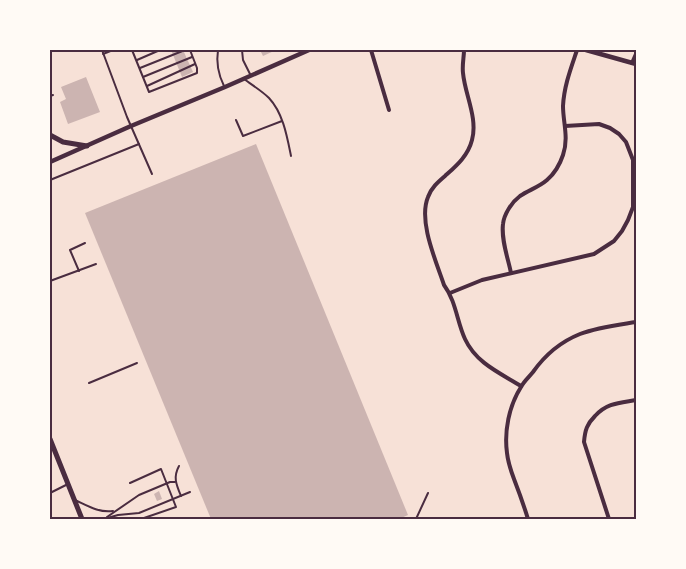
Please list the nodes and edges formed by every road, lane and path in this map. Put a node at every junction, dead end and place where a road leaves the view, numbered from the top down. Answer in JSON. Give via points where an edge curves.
{"nodes":[{"id":1,"x":102,"y":50,"type":"edge"},
{"id":2,"x":113,"y":50,"type":"edge"},
{"id":3,"x":132,"y":50,"type":"edge"},
{"id":4,"x":160,"y":50,"type":"edge"},
{"id":5,"x":185,"y":50,"type":"edge"},
{"id":6,"x":190,"y":50,"type":"edge"},
{"id":7,"x":218,"y":50,"type":"edge"},
{"id":8,"x":242,"y":50,"type":"edge"},
{"id":9,"x":309,"y":50,"type":"edge"},
{"id":10,"x":371,"y":50,"type":"edge"},
{"id":11,"x":464,"y":50,"type":"edge"},
{"id":12,"x":577,"y":50,"type":"edge"},
{"id":13,"x":586,"y":50,"type":"edge"},
{"id":14,"x":103,"y":54,"type":"junction"},
{"id":15,"x":636,"y":54,"type":"edge"},
{"id":16,"x":192,"y":57,"type":"junction"},
{"id":17,"x":137,"y":60,"type":"junction"},
{"id":18,"x":195,"y":64,"type":"junction"},
{"id":19,"x":634,"y":64,"type":"edge"},
{"id":20,"x":140,"y":68,"type":"junction"},
{"id":21,"x":250,"y":76,"type":"junction"},
{"id":22,"x":143,"y":77,"type":"junction"},
{"id":23,"x":244,"y":79,"type":"junction"},
{"id":24,"x":146,"y":86,"type":"junction"},
{"id":25,"x":225,"y":87,"type":"junction"},
{"id":26,"x":389,"y":110,"type":"dead end"},
{"id":27,"x":236,"y":120,"type":"dead end"},
{"id":28,"x":282,"y":121,"type":"junction"},
{"id":29,"x":131,"y":126,"type":"junction"},
{"id":30,"x":565,"y":126,"type":"junction"},
{"id":31,"x":50,"y":135,"type":"edge"},
{"id":32,"x":139,"y":144,"type":"junction"},
{"id":33,"x":87,"y":146,"type":"junction"},
{"id":34,"x":292,"y":156,"type":"dead end"},
{"id":35,"x":50,"y":162,"type":"edge"},
{"id":36,"x":152,"y":174,"type":"dead end"},
{"id":37,"x":50,"y":180,"type":"edge"},
{"id":38,"x":85,"y":243,"type":"dead end"},
{"id":39,"x":96,"y":264,"type":"dead end"},
{"id":40,"x":79,"y":271,"type":"junction"},
{"id":41,"x":511,"y":273,"type":"junction"},
{"id":42,"x":50,"y":281,"type":"edge"},
{"id":43,"x":450,"y":293,"type":"junction"},
{"id":44,"x":636,"y":322,"type":"edge"},
{"id":45,"x":137,"y":363,"type":"dead end"},
{"id":46,"x":89,"y":383,"type":"dead end"},
{"id":47,"x":521,"y":386,"type":"junction"},
{"id":48,"x":636,"y":400,"type":"edge"},
{"id":49,"x":50,"y":439,"type":"edge"},
{"id":50,"x":179,"y":466,"type":"dead end"},
{"id":51,"x":175,"y":482,"type":"junction"},
{"id":52,"x":130,"y":483,"type":"dead end"},
{"id":53,"x":68,"y":484,"type":"junction"},
{"id":54,"x":167,"y":484,"type":"junction"},
{"id":55,"x":190,"y":492,"type":"dead end"},
{"id":56,"x":50,"y":493,"type":"edge"},
{"id":57,"x":428,"y":493,"type":"dead end"},
{"id":58,"x":180,"y":496,"type":"junction"},
{"id":59,"x":173,"y":499,"type":"junction"},
{"id":60,"x":75,"y":500,"type":"junction"},
{"id":61,"x":115,"y":511,"type":"junction"},
{"id":62,"x":144,"y":518,"type":"edge"},
{"id":63,"x":82,"y":519,"type":"edge"},
{"id":64,"x":104,"y":519,"type":"edge"},
{"id":65,"x":416,"y":519,"type":"edge"},
{"id":66,"x":528,"y":519,"type":"edge"},
{"id":67,"x":609,"y":519,"type":"edge"}],
"edges":[{"from":1,"to":14,"type":"lane"},
{"from":2,"to":14,"type":"lane"},
{"from":3,"to":17,"type":"lane"},
{"from":4,"to":17,"type":"lane"},
{"from":5,"to":20,"type":"lane"},
{"from":6,"to":16,"type":"lane"},
{"from":7,"to":25,"type":"lane","via":[[217,66]]},
{"from":8,"to":21,"type":"lane"},
{"from":9,"to":21,"type":"street"},
{"from":10,"to":26,"type":"street"},
{"from":11,"to":43,"type":"street","via":[[463,72],[474,123],[471,142],[460,161],[434,186],[425,211],[428,236],[444,285]]},
{"from":12,"to":30,"type":"street","via":[[564,93]]},
{"from":13,"to":19,"type":"street"},
{"from":14,"to":29,"type":"lane"},
{"from":15,"to":19,"type":"street"},
{"from":16,"to":18,"type":"lane"},
{"from":16,"to":22,"type":"lane"},
{"from":17,"to":20,"type":"lane"},
{"from":18,"to":24,"type":"lane"},
{"from":18,"to":24,"type":"lane","via":[[195,74],[149,92]]},
{"from":20,"to":22,"type":"lane"},
{"from":21,"to":23,"type":"street"},
{"from":22,"to":24,"type":"lane"},
{"from":23,"to":25,"type":"street"},
{"from":23,"to":28,"type":"lane","via":[[271,100]]},
{"from":25,"to":29,"type":"street"},
{"from":27,"to":28,"type":"lane","via":[[243,136]]},
{"from":28,"to":34,"type":"lane"},
{"from":29,"to":32,"type":"lane"},
{"from":29,"to":33,"type":"street"},
{"from":30,"to":41,"type":"street","via":[[566,147],[554,172],[544,183],[513,202],[505,217],[503,236]]},
{"from":30,"to":41,"type":"street","via":[[599,124],[626,142],[632,160],[633,207],[614,241],[594,254]]},
{"from":31,"to":33,"type":"main road","via":[[63,142]]},
{"from":32,"to":36,"type":"lane"},
{"from":32,"to":37,"type":"lane"},
{"from":33,"to":35,"type":"street"},
{"from":38,"to":40,"type":"lane","via":[[70,250]]},
{"from":39,"to":40,"type":"lane"},
{"from":40,"to":42,"type":"lane"},
{"from":41,"to":43,"type":"street"},
{"from":43,"to":47,"type":"street","via":[[465,339],[474,353],[483,363]]},
{"from":44,"to":47,"type":"street","via":[[599,328],[564,342],[551,351]]},
{"from":45,"to":46,"type":"lane"},
{"from":47,"to":66,"type":"street","via":[[511,409],[506,438],[510,468]]},
{"from":48,"to":67,"type":"street","via":[[602,408],[584,432],[584,442]]},
{"from":49,"to":53,"type":"main road"},
{"from":50,"to":51,"type":"lane"},
{"from":51,"to":54,"type":"lane"},
{"from":51,"to":58,"type":"lane"},
{"from":52,"to":54,"type":"lane","via":[[161,469]]},
{"from":53,"to":56,"type":"lane"},
{"from":53,"to":60,"type":"main road"},
{"from":54,"to":59,"type":"lane"},
{"from":54,"to":61,"type":"lane","via":[[139,495]]},
{"from":55,"to":58,"type":"lane"},
{"from":57,"to":65,"type":"lane"},
{"from":58,"to":59,"type":"lane"},
{"from":59,"to":62,"type":"lane","via":[[176,507]]},
{"from":59,"to":64,"type":"lane","via":[[139,512]]},
{"from":60,"to":61,"type":"lane","via":[[104,512]]},
{"from":60,"to":63,"type":"main road"},
{"from":61,"to":64,"type":"lane"}]}
